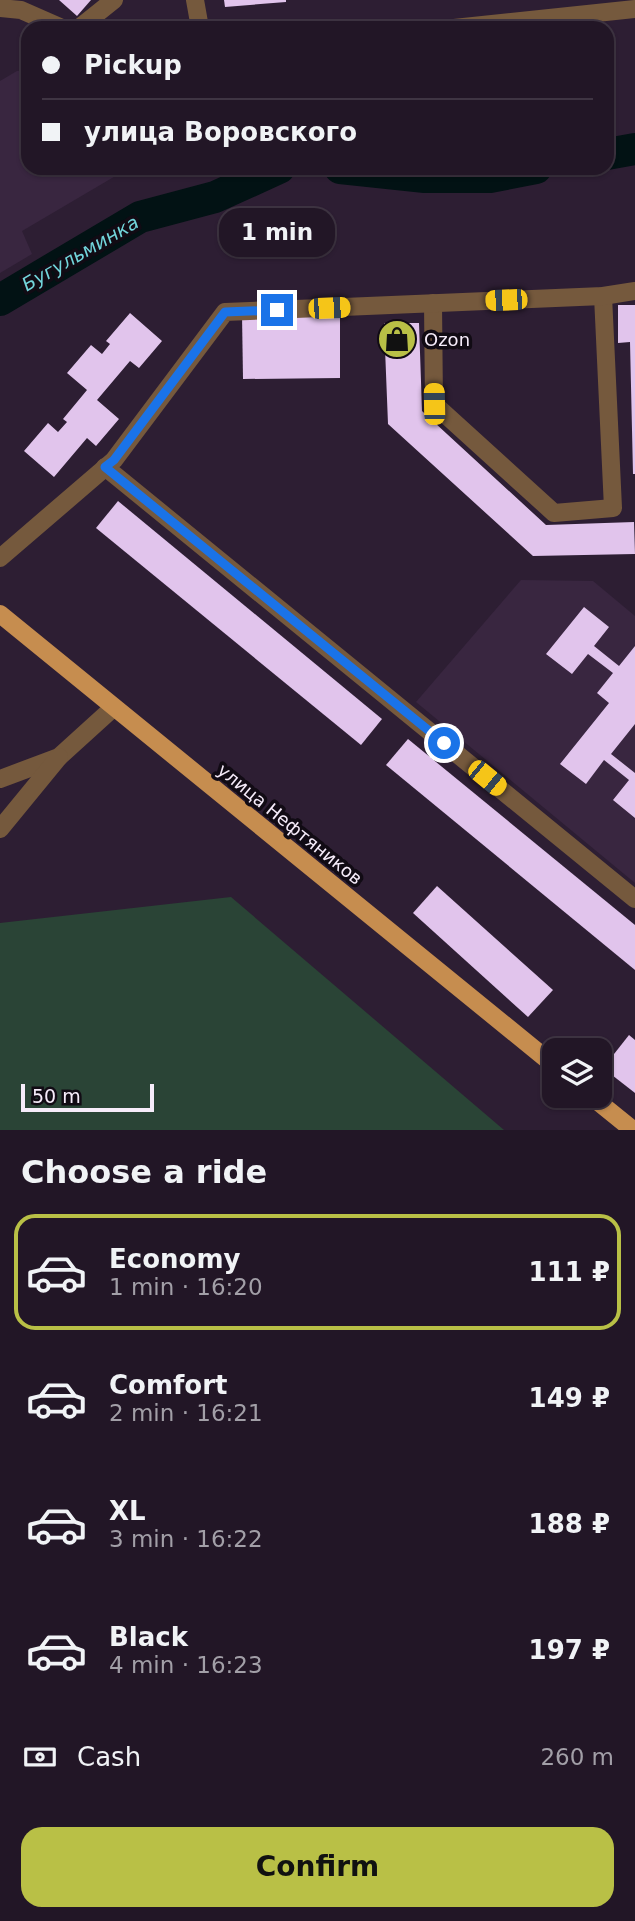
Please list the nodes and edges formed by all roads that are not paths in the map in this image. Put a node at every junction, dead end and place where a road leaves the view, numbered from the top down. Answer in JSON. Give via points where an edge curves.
{"nodes":[{"id":1,"x":114,"y":0,"type":"edge"},
{"id":2,"x":195,"y":0,"type":"edge"},
{"id":3,"x":0,"y":8,"type":"edge"},
{"id":4,"x":635,"y":9,"type":"edge"},
{"id":5,"x":46,"y":21,"type":"edge"},
{"id":6,"x":88,"y":21,"type":"edge"},
{"id":7,"x":199,"y":21,"type":"edge"},
{"id":8,"x":521,"y":21,"type":"edge"},
{"id":9,"x":635,"y":291,"type":"edge"},
{"id":10,"x":603,"y":296,"type":"junction"},
{"id":11,"x":433,"y":303,"type":"junction"},
{"id":12,"x":105,"y":467,"type":"junction"},
{"id":13,"x":0,"y":558,"type":"edge"},
{"id":14,"x":0,"y":614,"type":"edge"},
{"id":15,"x":113,"y":708,"type":"junction"},
{"id":16,"x":59,"y":757,"type":"junction"},
{"id":17,"x":0,"y":779,"type":"edge"},
{"id":18,"x":0,"y":829,"type":"edge"},
{"id":19,"x":635,"y":899,"type":"edge"},
{"id":20,"x":542,"y":1055,"type":"edge"},
{"id":21,"x":606,"y":1108,"type":"edge"},
{"id":22,"x":633,"y":1130,"type":"edge"}],
"edges":[{"from":1,"to":6,"type":"street"},
{"from":2,"to":7,"type":"street"},
{"from":3,"to":5,"type":"street","via":[[22,10]]},
{"from":4,"to":8,"type":"street"},
{"from":9,"to":10,"type":"street"},
{"from":10,"to":11,"type":"street"},
{"from":10,"to":11,"type":"street","via":[[613,508],[554,513],[434,404]]},
{"from":11,"to":12,"type":"street","via":[[225,312]]},
{"from":12,"to":13,"type":"street"},
{"from":12,"to":19,"type":"street"},
{"from":14,"to":15,"type":"main road","name":"улица Нефтяников"},
{"from":15,"to":16,"type":"street"},
{"from":15,"to":20,"type":"main road","name":"улица Нефтяников"},
{"from":16,"to":17,"type":"street"},
{"from":16,"to":18,"type":"street"},
{"from":21,"to":22,"type":"main road"}]}
